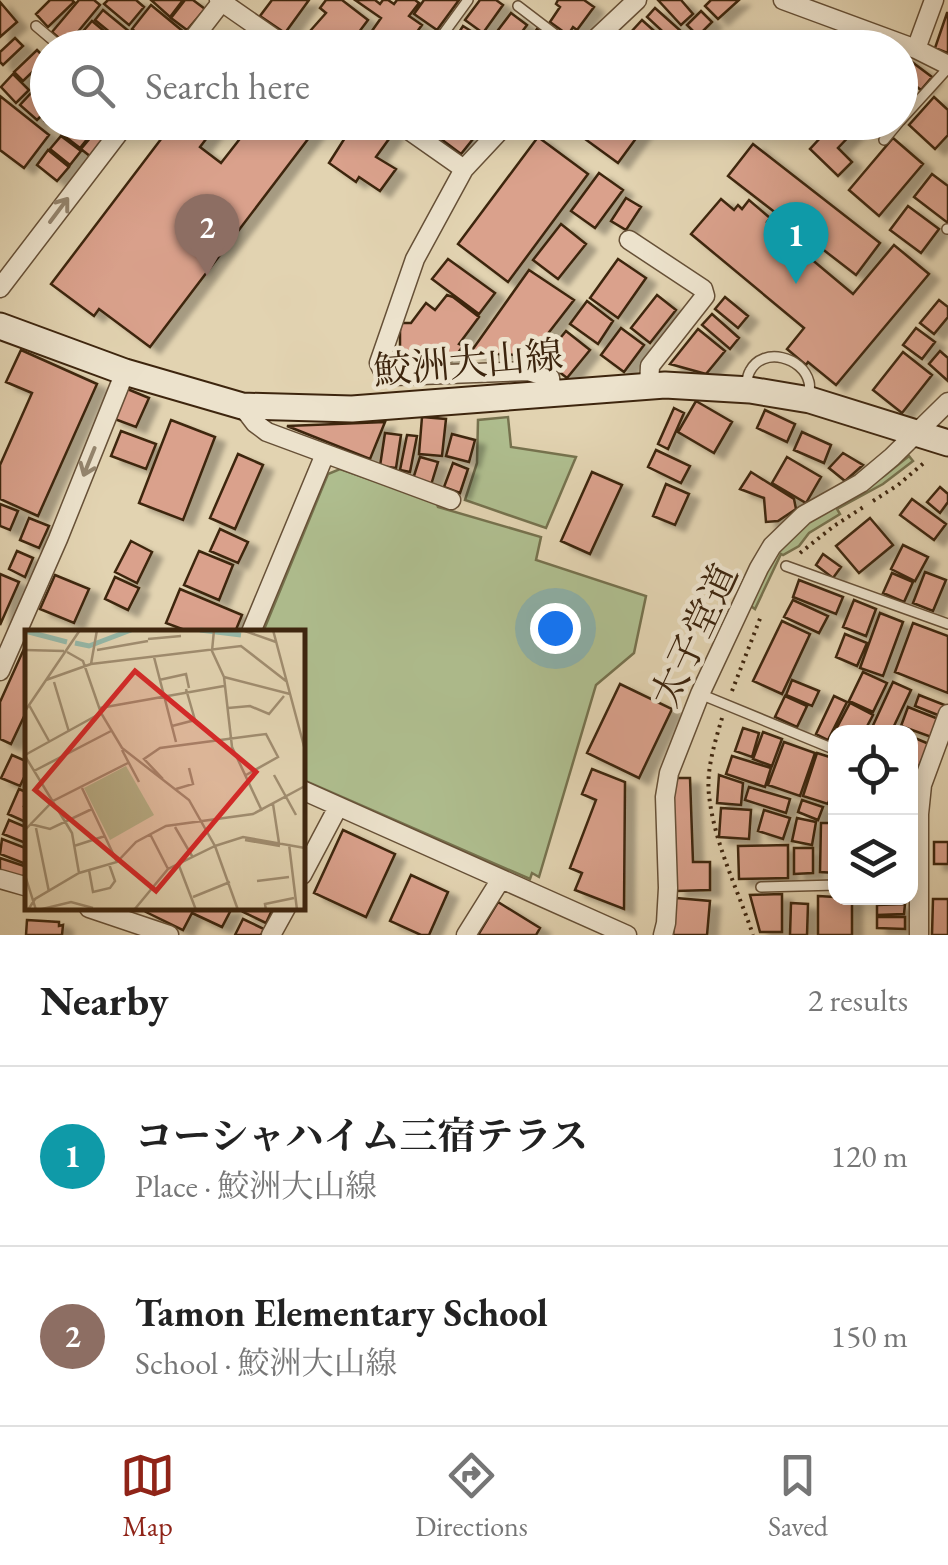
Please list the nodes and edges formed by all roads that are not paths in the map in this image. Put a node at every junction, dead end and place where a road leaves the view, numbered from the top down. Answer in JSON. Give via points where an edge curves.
{"nodes":[{"id":1,"x":468,"y":0,"type":"edge"},
{"id":2,"x":636,"y":0,"type":"edge"},
{"id":3,"x":782,"y":0,"type":"edge"},
{"id":4,"x":934,"y":0,"type":"edge"},
{"id":5,"x":221,"y":1,"type":"edge"},
{"id":6,"x":518,"y":6,"type":"dead end"},
{"id":7,"x":36,"y":26,"type":"dead end"},
{"id":8,"x":41,"y":30,"type":"edge"},
{"id":9,"x":199,"y":30,"type":"edge"},
{"id":10,"x":262,"y":30,"type":"edge"},
{"id":11,"x":446,"y":30,"type":"edge"},
{"id":12,"x":549,"y":30,"type":"edge"},
{"id":13,"x":605,"y":30,"type":"edge"},
{"id":14,"x":864,"y":30,"type":"edge"},
{"id":15,"x":918,"y":44,"type":"edge"},
{"id":16,"x":918,"y":50,"type":"edge"},
{"id":17,"x":948,"y":67,"type":"edge"},
{"id":18,"x":918,"y":101,"type":"edge"},
{"id":19,"x":112,"y":140,"type":"edge"},
{"id":20,"x":423,"y":140,"type":"edge"},
{"id":21,"x":491,"y":140,"type":"edge"},
{"id":22,"x":464,"y":169,"type":"junction"},
{"id":23,"x":629,"y":240,"type":"dead end"},
{"id":24,"x":0,"y":288,"type":"edge"},
{"id":25,"x":2,"y":333,"type":"edge"},
{"id":26,"x":125,"y":372,"type":"junction"},
{"id":27,"x":649,"y":386,"type":"junction"},
{"id":28,"x":746,"y":390,"type":"junction"},
{"id":29,"x":552,"y":392,"type":"junction"},
{"id":30,"x":808,"y":400,"type":"junction"},
{"id":31,"x":948,"y":402,"type":"edge"},
{"id":32,"x":242,"y":406,"type":"junction"},
{"id":33,"x":936,"y":438,"type":"edge"},
{"id":34,"x":325,"y":454,"type":"junction"},
{"id":35,"x":451,"y":500,"type":"dead end"},
{"id":36,"x":786,"y":566,"type":"road end"},
{"id":37,"x":948,"y":624,"type":"edge"},
{"id":38,"x":252,"y":630,"type":"edge"},
{"id":39,"x":0,"y":671,"type":"edge"},
{"id":40,"x":700,"y":694,"type":"junction"},
{"id":41,"x":947,"y":719,"type":"edge"},
{"id":42,"x":828,"y":747,"type":"edge"},
{"id":43,"x":918,"y":779,"type":"edge"},
{"id":44,"x":305,"y":791,"type":"edge"},
{"id":45,"x":918,"y":804,"type":"edge"},
{"id":46,"x":338,"y":807,"type":"junction"},
{"id":47,"x":918,"y":831,"type":"edge"},
{"id":48,"x":305,"y":869,"type":"edge"},
{"id":49,"x":0,"y":878,"type":"edge"},
{"id":50,"x":501,"y":879,"type":"junction"},
{"id":51,"x":828,"y":885,"type":"edge"},
{"id":52,"x":25,"y":887,"type":"edge"},
{"id":53,"x":761,"y":887,"type":"dead end"},
{"id":54,"x":917,"y":905,"type":"edge"},
{"id":55,"x":96,"y":910,"type":"edge"},
{"id":56,"x":285,"y":910,"type":"edge"},
{"id":57,"x":127,"y":920,"type":"edge"},
{"id":58,"x":170,"y":935,"type":"edge"},
{"id":59,"x":272,"y":935,"type":"edge"},
{"id":60,"x":466,"y":935,"type":"edge"},
{"id":61,"x":627,"y":935,"type":"edge"},
{"id":62,"x":663,"y":935,"type":"edge"},
{"id":63,"x":919,"y":935,"type":"edge"}],
"edges":[{"from":1,"to":11,"type":"lane"},
{"from":2,"to":13,"type":"street"},
{"from":3,"to":14,"type":"street"},
{"from":4,"to":15,"type":"street"},
{"from":5,"to":9,"type":"street"},
{"from":5,"to":10,"type":"street"},
{"from":6,"to":12,"type":"lane"},
{"from":7,"to":8,"type":"lane"},
{"from":16,"to":17,"type":"street"},
{"from":17,"to":18,"type":"lane"},
{"from":24,"to":19,"type":"street","one_way":true},
{"from":20,"to":22,"type":"street"},
{"from":21,"to":22,"type":"street"},
{"from":22,"to":29,"type":"street","via":[[415,259],[379,363],[393,376],[528,371],[550,378]]},
{"from":23,"to":27,"type":"street","via":[[705,296],[650,366]]},
{"from":25,"to":26,"type":"main road","name":"鮫洲大山線"},
{"from":26,"to":32,"type":"main road","name":"鮫洲大山線"},
{"from":26,"to":39,"type":"street","one_way":true},
{"from":27,"to":28,"type":"main road","name":"鮫洲大山線"},
{"from":27,"to":29,"type":"main road","name":"鮫洲大山線"},
{"from":28,"to":30,"type":"main road","name":"鮫洲大山線"},
{"from":28,"to":30,"type":"lane","via":[[750,370],[776,356],[804,371]]},
{"from":29,"to":32,"type":"main road","name":"鮫洲大山線","via":[[352,409]]},
{"from":30,"to":33,"type":"main road","name":"鮫洲大山線"},
{"from":31,"to":33,"type":"street","name":"太子堂道"},
{"from":32,"to":34,"type":"street","via":[[267,432]]},
{"from":33,"to":40,"type":"street","name":"太子堂道","via":[[892,457],[804,515],[772,546]]},
{"from":34,"to":35,"type":"street"},
{"from":34,"to":38,"type":"street"},
{"from":36,"to":37,"type":"lane"},
{"from":40,"to":42,"type":"lane"},
{"from":40,"to":62,"type":"street","name":"太子堂道","via":[[666,786]]},
{"from":41,"to":43,"type":"street"},
{"from":44,"to":46,"type":"street"},
{"from":45,"to":47,"type":"street"},
{"from":46,"to":48,"type":"street"},
{"from":46,"to":50,"type":"street"},
{"from":49,"to":52,"type":"street"},
{"from":50,"to":60,"type":"street"},
{"from":50,"to":61,"type":"street"},
{"from":51,"to":53,"type":"lane"},
{"from":54,"to":63,"type":"street"},
{"from":55,"to":57,"type":"street"},
{"from":56,"to":59,"type":"street"},
{"from":57,"to":58,"type":"street"}]}
